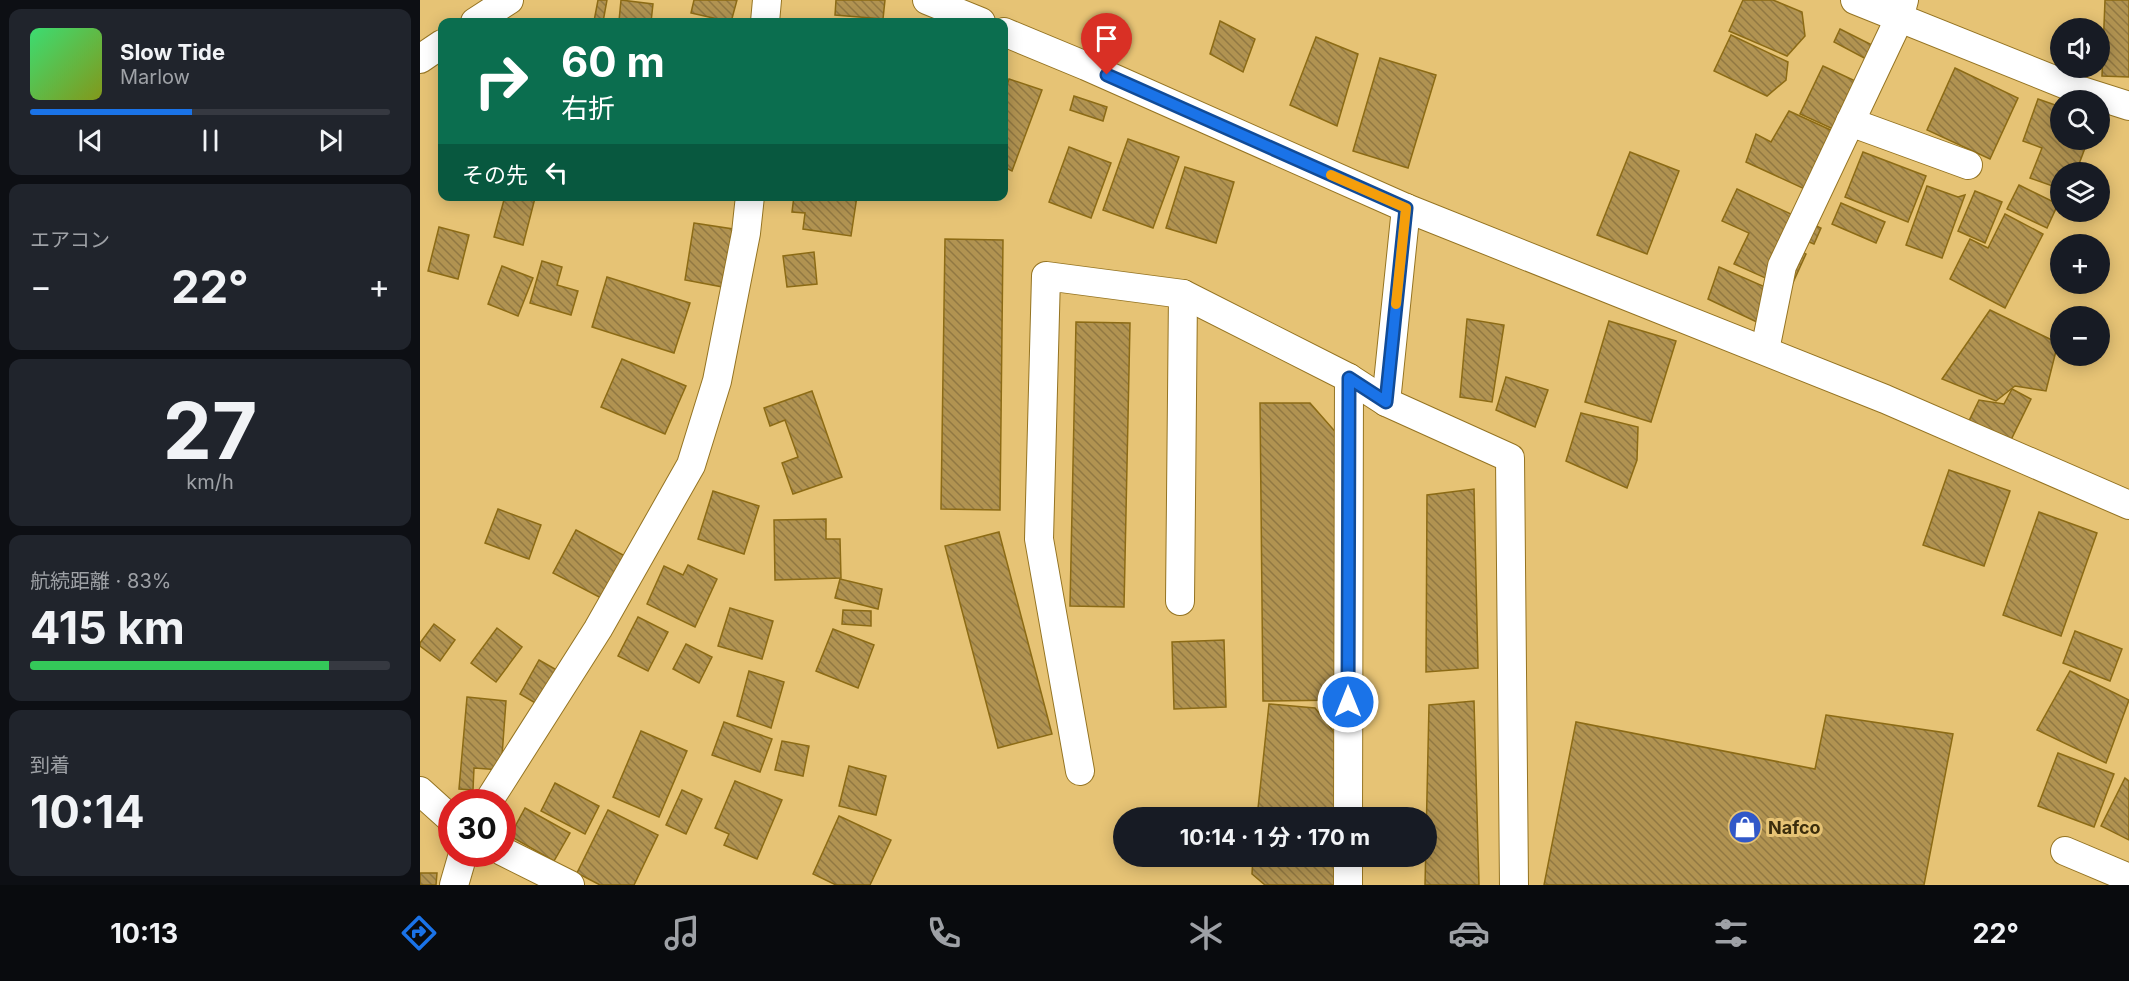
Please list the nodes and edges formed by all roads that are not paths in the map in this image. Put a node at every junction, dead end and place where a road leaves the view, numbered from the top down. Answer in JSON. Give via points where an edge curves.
{"nodes":[{"id":1,"x":510,"y":0,"type":"edge"},
{"id":2,"x":767,"y":0,"type":"edge"},
{"id":3,"x":927,"y":0,"type":"edge"},
{"id":4,"x":1855,"y":0,"type":"edge"},
{"id":5,"x":1901,"y":10,"type":"edge"},
{"id":6,"x":481,"y":18,"type":"edge"},
{"id":7,"x":765,"y":18,"type":"edge"},
{"id":8,"x":971,"y":18,"type":"edge"},
{"id":9,"x":1008,"y":34,"type":"edge"},
{"id":10,"x":438,"y":47,"type":"edge"},
{"id":11,"x":420,"y":59,"type":"edge"},
{"id":12,"x":2129,"y":106,"type":"edge"},
{"id":13,"x":1850,"y":122,"type":"junction"},
{"id":14,"x":1968,"y":165,"type":"dead end"},
{"id":15,"x":749,"y":201,"type":"edge"},
{"id":16,"x":1406,"y":208,"type":"junction"},
{"id":17,"x":1184,"y":294,"type":"junction"},
{"id":18,"x":1765,"y":350,"type":"junction"},
{"id":19,"x":1349,"y":378,"type":"junction"},
{"id":20,"x":1386,"y":402,"type":"junction"},
{"id":21,"x":2129,"y":505,"type":"edge"},
{"id":22,"x":1180,"y":601,"type":"dead end"},
{"id":23,"x":1080,"y":771,"type":"dead end"},
{"id":24,"x":496,"y":789,"type":"edge"},
{"id":25,"x":420,"y":791,"type":"edge"},
{"id":26,"x":438,"y":807,"type":"edge"},
{"id":27,"x":1348,"y":807,"type":"edge"},
{"id":28,"x":2065,"y":851,"type":"dead end"},
{"id":29,"x":516,"y":858,"type":"edge"},
{"id":30,"x":459,"y":867,"type":"edge"},
{"id":31,"x":1348,"y":867,"type":"edge"},
{"id":32,"x":2129,"y":878,"type":"edge"},
{"id":33,"x":454,"y":885,"type":"edge"},
{"id":34,"x":570,"y":885,"type":"edge"},
{"id":35,"x":1348,"y":885,"type":"edge"},
{"id":36,"x":1514,"y":885,"type":"edge"}],
"edges":[{"from":1,"to":6,"type":"street"},
{"from":2,"to":7,"type":"street"},
{"from":3,"to":8,"type":"street"},
{"from":4,"to":5,"type":"street"},
{"from":5,"to":12,"type":"street","via":[[2079,90]]},
{"from":5,"to":13,"type":"street"},
{"from":9,"to":16,"type":"street"},
{"from":10,"to":11,"type":"street"},
{"from":13,"to":14,"type":"street"},
{"from":13,"to":18,"type":"street","via":[[1782,266]]},
{"from":15,"to":24,"type":"street","via":[[717,381],[691,465],[598,629]]},
{"from":16,"to":18,"type":"street"},
{"from":16,"to":20,"type":"street"},
{"from":17,"to":19,"type":"street"},
{"from":17,"to":22,"type":"street"},
{"from":17,"to":23,"type":"street","via":[[1046,276],[1039,539]]},
{"from":18,"to":21,"type":"street"},
{"from":19,"to":20,"type":"street"},
{"from":19,"to":27,"type":"street"},
{"from":20,"to":36,"type":"street","via":[[1509,458]]},
{"from":25,"to":26,"type":"street"},
{"from":28,"to":32,"type":"street"},
{"from":29,"to":34,"type":"street"},
{"from":30,"to":33,"type":"street"},
{"from":31,"to":35,"type":"street"}]}
